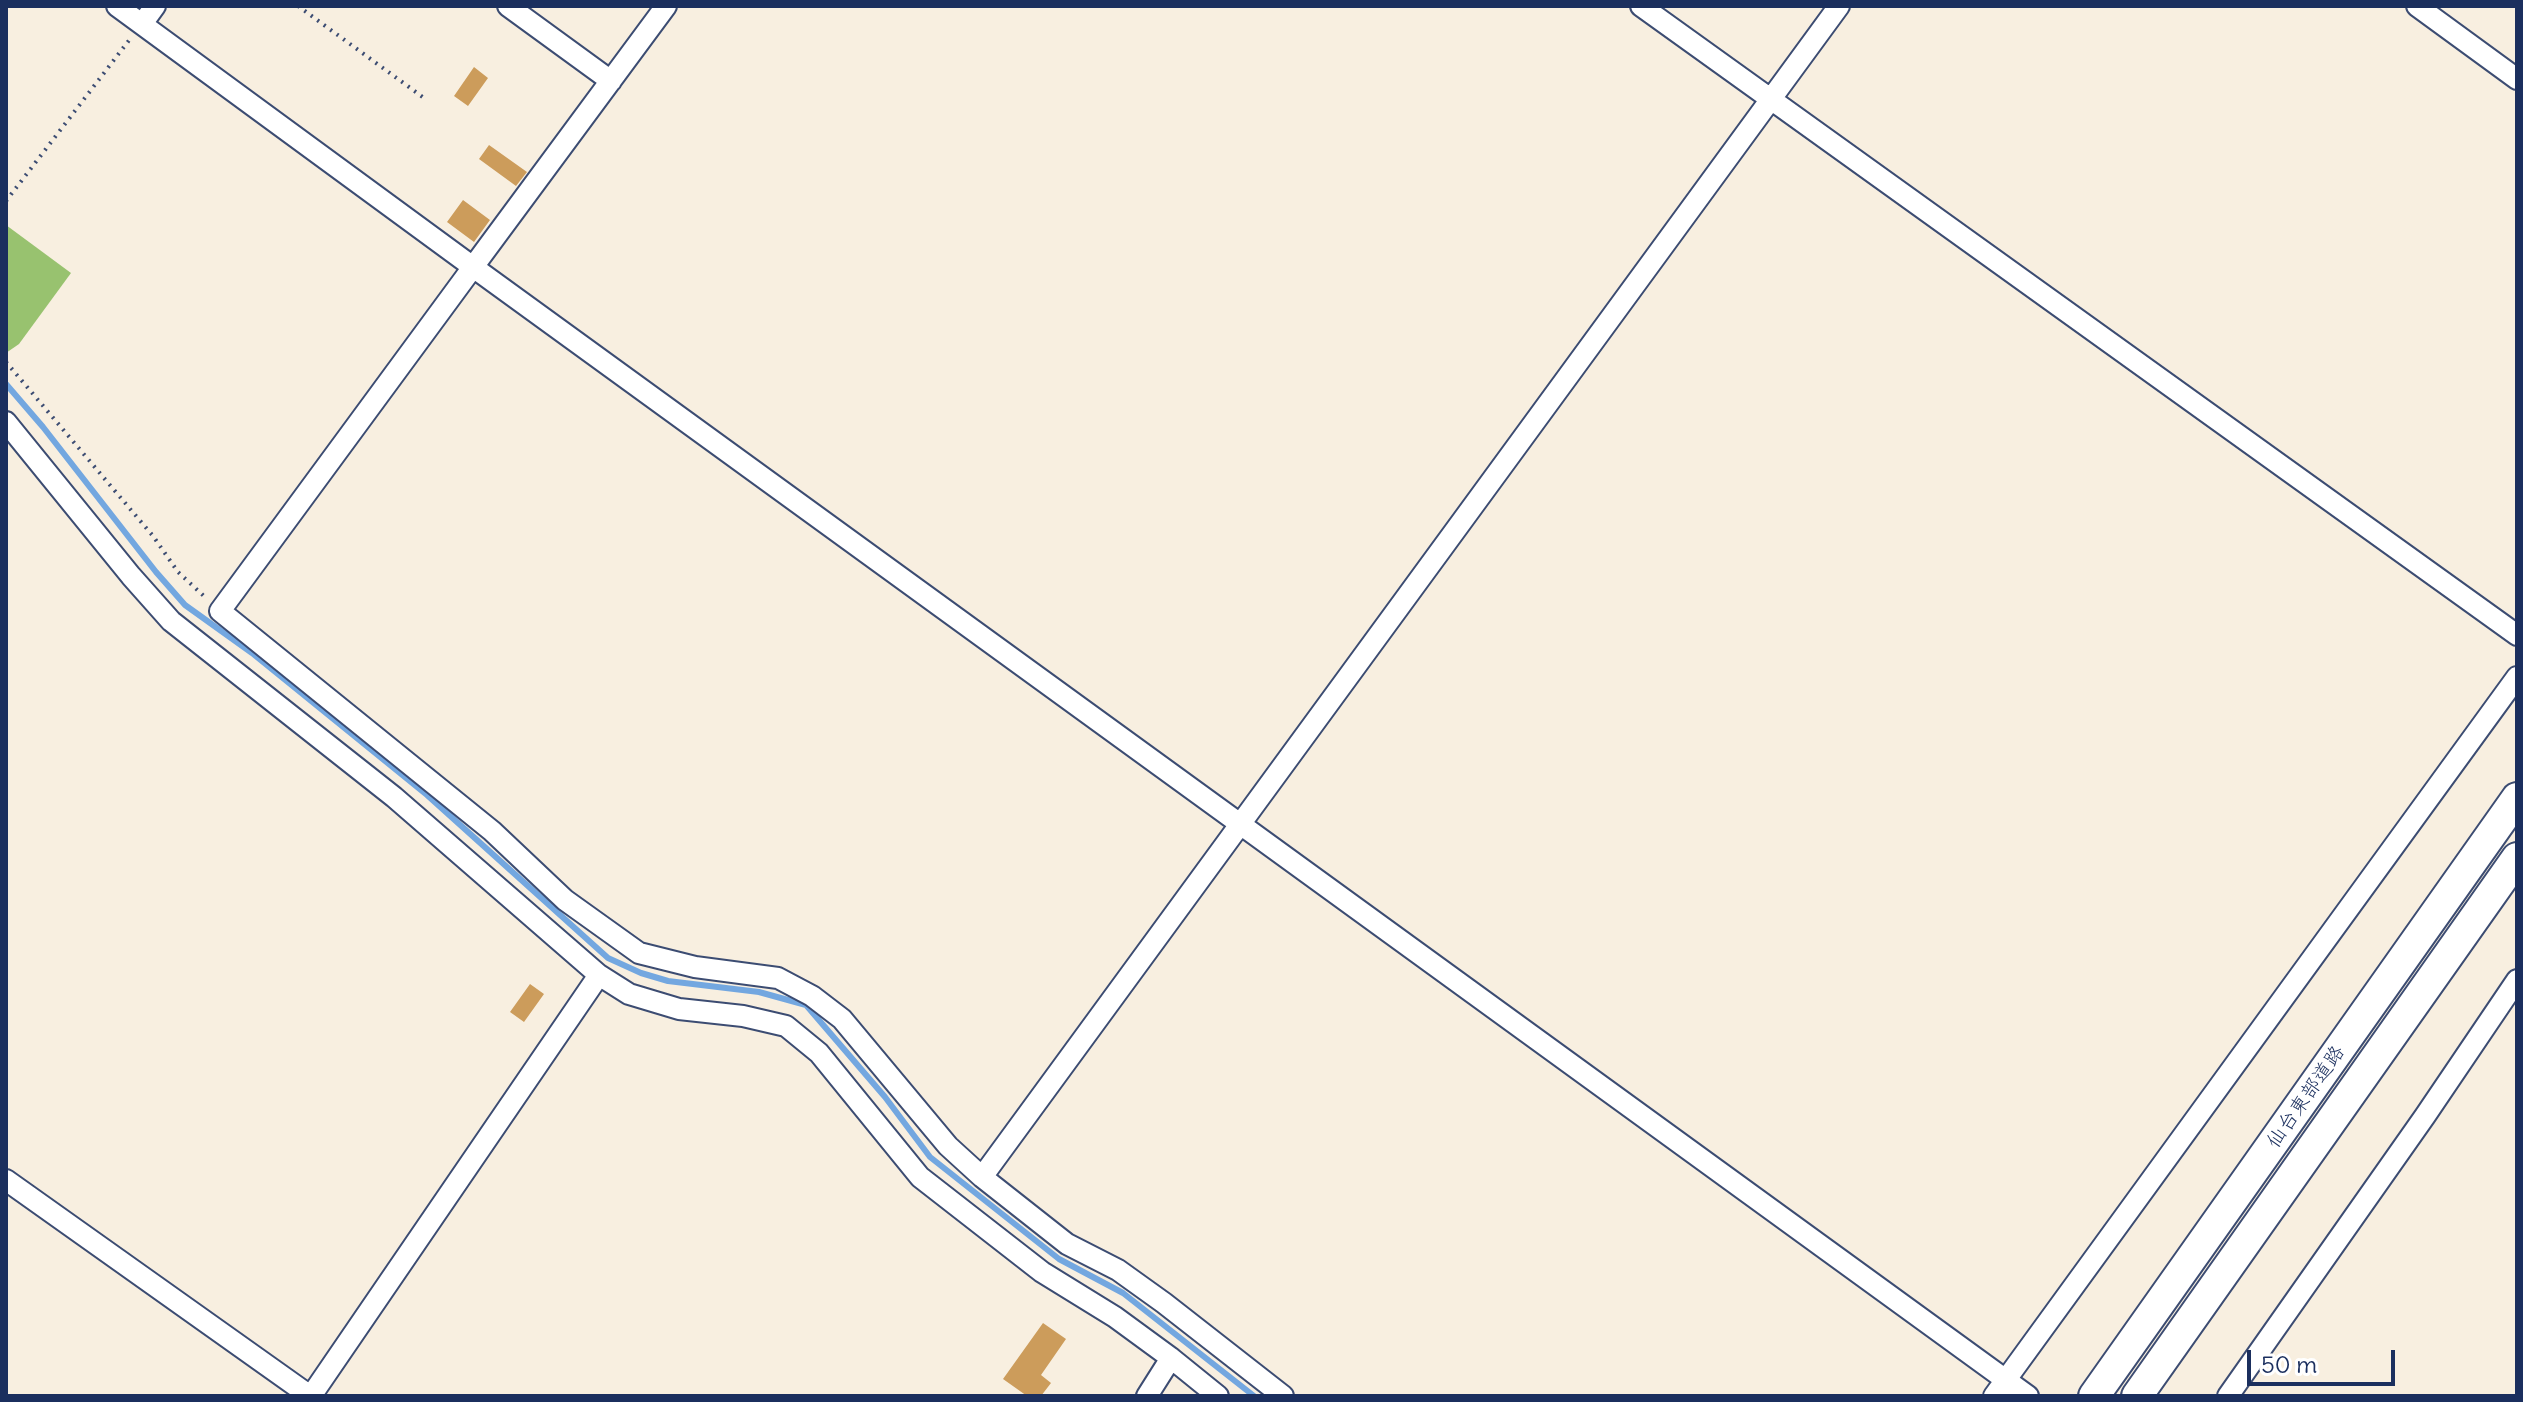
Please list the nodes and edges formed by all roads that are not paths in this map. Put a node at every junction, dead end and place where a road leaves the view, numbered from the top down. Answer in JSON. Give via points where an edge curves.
{"nodes":[{"id":1,"x":117,"y":6,"type":"edge"},
{"id":2,"x":155,"y":6,"type":"edge"},
{"id":3,"x":508,"y":6,"type":"edge"},
{"id":4,"x":666,"y":6,"type":"edge"},
{"id":5,"x":1641,"y":6,"type":"edge"},
{"id":6,"x":1839,"y":6,"type":"edge"},
{"id":7,"x":2417,"y":6,"type":"edge"},
{"id":8,"x":142,"y":24,"type":"junction"},
{"id":9,"x":2517,"y":79,"type":"edge"},
{"id":10,"x":611,"y":81,"type":"junction"},
{"id":11,"x":1770,"y":99,"type":"junction"},
{"id":12,"x":473,"y":267,"type":"junction"},
{"id":13,"x":6,"y":422,"type":"edge"},
{"id":14,"x":2517,"y":635,"type":"edge"},
{"id":15,"x":2517,"y":677,"type":"edge"},
{"id":16,"x":2517,"y":798,"type":"edge"},
{"id":17,"x":1240,"y":823,"type":"junction"},
{"id":18,"x":2517,"y":858,"type":"edge"},
{"id":19,"x":599,"y":975,"type":"junction"},
{"id":20,"x":2517,"y":980,"type":"edge"},
{"id":21,"x":982,"y":1177,"type":"junction"},
{"id":22,"x":6,"y":1180,"type":"edge"},
{"id":23,"x":1171,"y":1358,"type":"junction"},
{"id":24,"x":2000,"y":1388,"type":"edge"},
{"id":25,"x":310,"y":1396,"type":"edge"},
{"id":26,"x":1147,"y":1396,"type":"edge"},
{"id":27,"x":1218,"y":1396,"type":"edge"},
{"id":28,"x":1283,"y":1396,"type":"edge"},
{"id":29,"x":2028,"y":1396,"type":"edge"},
{"id":30,"x":2094,"y":1396,"type":"edge"},
{"id":31,"x":2137,"y":1396,"type":"edge"},
{"id":32,"x":2228,"y":1396,"type":"edge"}],
"edges":[{"from":1,"to":8,"type":"street"},
{"from":2,"to":8,"type":"street"},
{"from":3,"to":10,"type":"street"},
{"from":4,"to":10,"type":"street"},
{"from":5,"to":11,"type":"street"},
{"from":6,"to":11,"type":"street"},
{"from":7,"to":9,"type":"street"},
{"from":8,"to":12,"type":"street"},
{"from":10,"to":12,"type":"street"},
{"from":11,"to":14,"type":"street"},
{"from":11,"to":17,"type":"street"},
{"from":12,"to":17,"type":"street"},
{"from":12,"to":21,"type":"street","via":[[220,611],[492,831],[565,900],[639,953],[778,978],[812,996],[842,1019],[948,1146]]},
{"from":13,"to":19,"type":"street","via":[[171,621],[394,797]]},
{"from":15,"to":24,"type":"street"},
{"from":16,"to":30,"type":"highway","name":"仙台東部道路"},
{"from":17,"to":21,"type":"street"},
{"from":17,"to":24,"type":"street"},
{"from":18,"to":31,"type":"highway","name":"仙台東部道路"},
{"from":19,"to":23,"type":"street","via":[[629,994],[679,1009],[786,1026],[819,1053],[920,1177],[1042,1272]]},
{"from":19,"to":25,"type":"street"},
{"from":20,"to":32,"type":"street"},
{"from":21,"to":28,"type":"street","via":[[1067,1244],[1130,1278]]},
{"from":22,"to":25,"type":"street"},
{"from":23,"to":26,"type":"street"},
{"from":23,"to":27,"type":"street"},
{"from":24,"to":29,"type":"street"}]}
